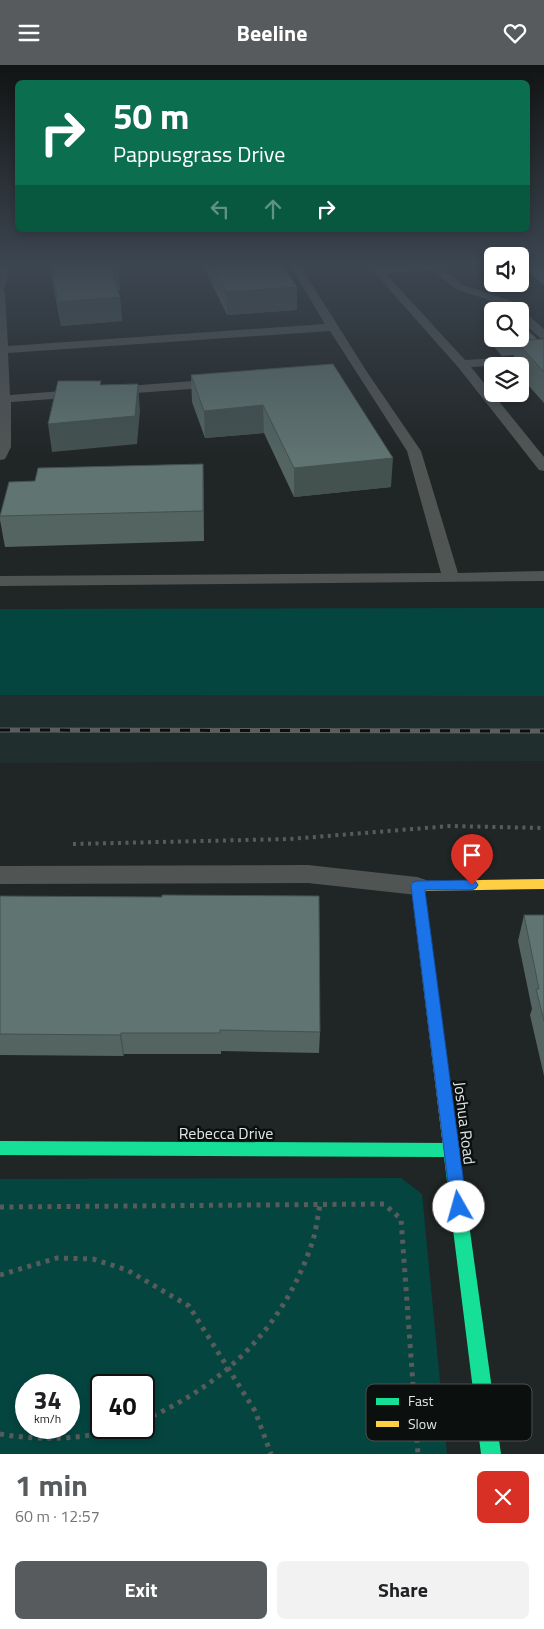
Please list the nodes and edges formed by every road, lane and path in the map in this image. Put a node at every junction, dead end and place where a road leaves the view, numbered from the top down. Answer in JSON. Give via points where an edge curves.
{"nodes":[{"id":1,"x":1,"y":329,"type":"edge"},
{"id":2,"x":308,"y":329,"type":"edge"},
{"id":3,"x":335,"y":329,"type":"edge"},
{"id":4,"x":430,"y":329,"type":"edge"},
{"id":5,"x":2,"y":350,"type":"junction"},
{"id":6,"x":544,"y":359,"type":"edge"},
{"id":7,"x":462,"y":364,"type":"junction"},
{"id":8,"x":361,"y":372,"type":"junction"},
{"id":9,"x":341,"y":373,"type":"edge"},
{"id":10,"x":232,"y":382,"type":"edge"},
{"id":11,"x":4,"y":399,"type":"junction"},
{"id":12,"x":0,"y":456,"type":"edge"},
{"id":13,"x":544,"y":467,"type":"edge"},
{"id":14,"x":544,"y":576,"type":"edge"},
{"id":15,"x":451,"y":578,"type":"junction"},
{"id":16,"x":0,"y":581,"type":"edge"},
{"id":17,"x":544,"y":828,"type":"edge"},
{"id":18,"x":70,"y":844,"type":"dead end"},
{"id":19,"x":0,"y":875,"type":"edge"},
{"id":20,"x":544,"y":884,"type":"edge"},
{"id":21,"x":418,"y":886,"type":"junction"},
{"id":22,"x":0,"y":1148,"type":"edge"},
{"id":23,"x":452,"y":1150,"type":"junction"},
{"id":24,"x":320,"y":1205,"type":"junction"},
{"id":25,"x":0,"y":1207,"type":"edge"},
{"id":26,"x":0,"y":1275,"type":"edge"},
{"id":27,"x":229,"y":1367,"type":"junction"},
{"id":28,"x":413,"y":1384,"type":"edge"},
{"id":29,"x":482,"y":1384,"type":"edge"},
{"id":30,"x":155,"y":1416,"type":"edge"},
{"id":31,"x":0,"y":1434,"type":"edge"},
{"id":32,"x":90,"y":1434,"type":"edge"},
{"id":33,"x":417,"y":1441,"type":"edge"},
{"id":34,"x":489,"y":1441,"type":"edge"},
{"id":35,"x":271,"y":1454,"type":"edge"},
{"id":36,"x":418,"y":1454,"type":"edge"},
{"id":37,"x":491,"y":1454,"type":"edge"}],
"edges":[{"from":1,"to":5,"type":"lane"},
{"from":2,"to":5,"type":"lane"},
{"from":3,"to":8,"type":"lane"},
{"from":4,"to":7,"type":"lane"},
{"from":5,"to":11,"type":"lane"},
{"from":6,"to":7,"type":"lane"},
{"from":7,"to":13,"type":"lane"},
{"from":8,"to":9,"type":"lane"},
{"from":8,"to":15,"type":"lane","via":[[414,451]]},
{"from":10,"to":11,"type":"lane"},
{"from":11,"to":12,"type":"lane","via":[[4,447]]},
{"from":14,"to":15,"type":"lane"},
{"from":15,"to":16,"type":"lane"},
{"from":17,"to":18,"type":"path","via":[[450,827],[290,839]]},
{"from":19,"to":21,"type":"lane","via":[[308,874]]},
{"from":20,"to":21,"type":"street"},
{"from":21,"to":23,"type":"street","name":"Joshua Road"},
{"from":22,"to":23,"type":"street","name":"Rebecca Drive"},
{"from":23,"to":29,"type":"street","name":"Joshua Road"},
{"from":24,"to":25,"type":"path"},
{"from":24,"to":27,"type":"path","via":[[311,1244],[296,1283],[273,1321]]},
{"from":24,"to":28,"type":"path","via":[[384,1205],[401,1219]]},
{"from":26,"to":27,"type":"path","via":[[57,1258],[93,1259],[127,1270],[189,1306]]},
{"from":27,"to":30,"type":"path","via":[[207,1387]]},
{"from":27,"to":35,"type":"path","via":[[255,1411]]},
{"from":31,"to":32,"type":"path","via":[[24,1439]]},
{"from":33,"to":36,"type":"path"},
{"from":34,"to":37,"type":"street","name":"Joshua Road"}]}
